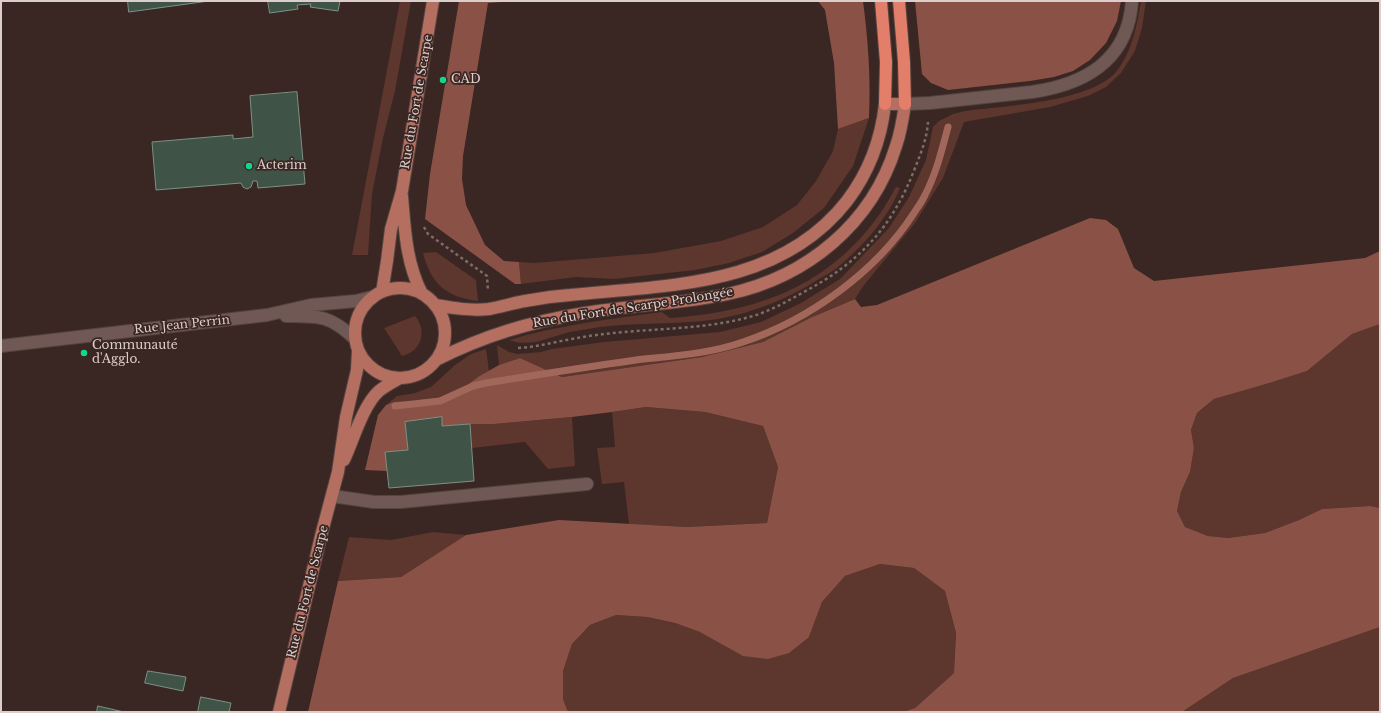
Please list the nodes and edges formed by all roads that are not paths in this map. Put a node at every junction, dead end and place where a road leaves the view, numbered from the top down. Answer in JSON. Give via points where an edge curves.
{"nodes":[{"id":1,"x":881,"y":1,"type":"edge"},
{"id":2,"x":899,"y":1,"type":"edge"},
{"id":3,"x":1132,"y":1,"type":"edge"},
{"id":4,"x":433,"y":7,"type":"edge"},
{"id":5,"x":885,"y":104,"type":"junction"},
{"id":6,"x":905,"y":104,"type":"junction"},
{"id":7,"x":402,"y":191,"type":"junction"},
{"id":8,"x":377,"y":294,"type":"junction"},
{"id":9,"x":422,"y":294,"type":"junction"},
{"id":10,"x":435,"y":306,"type":"junction"},
{"id":11,"x":267,"y":315,"type":"junction"},
{"id":12,"x":356,"y":345,"type":"junction"},
{"id":13,"x":1,"y":346,"type":"edge"},
{"id":14,"x":436,"y":360,"type":"junction"},
{"id":15,"x":400,"y":378,"type":"junction"},
{"id":16,"x":338,"y":472,"type":"junction"},
{"id":17,"x":588,"y":484,"type":"dead end"},
{"id":18,"x":332,"y":496,"type":"junction"},
{"id":19,"x":279,"y":712,"type":"edge"}],
"edges":[{"from":1,"to":5,"type":"highway","via":[[886,62]]},
{"from":2,"to":6,"type":"highway"},
{"from":3,"to":6,"type":"street","via":[[1129,21],[1117,48],[1099,67],[1078,80],[1048,90]]},
{"from":4,"to":7,"type":"main road","name":"Rue du Fort de Scarpe"},
{"from":5,"to":6,"type":"main road"},
{"from":5,"to":10,"type":"main road","name":"Rue du Fort de Scarpe Prolongée","via":[[874,155],[855,190],[828,223],[797,248],[782,256],[744,271],[698,281],[543,298],[490,309],[460,310]]},
{"from":6,"to":14,"type":"main road","name":"Rue du Fort de Scarpe Prolongée","via":[[892,157],[869,202],[831,245],[798,269],[729,294],[586,313],[535,323],[494,334]]},
{"from":7,"to":8,"type":"main road","name":"Rue du Fort de Scarpe","via":[[394,212],[388,261]]},
{"from":7,"to":9,"type":"main road","name":"Rue du Fort de Scarpe","via":[[410,265]]},
{"from":8,"to":9,"type":"main road","via":[[400,288]]},
{"from":8,"to":11,"type":"street","name":"Rue Jean Perrin","via":[[356,301],[312,305]]},
{"from":8,"to":12,"type":"main road","via":[[358,316],[355,328]]},
{"from":9,"to":10,"type":"main road"},
{"from":10,"to":14,"type":"main road","via":[[441,315],[445,333],[442,350]]},
{"from":11,"to":12,"type":"street","name":"Rue Jean Perrin","via":[[323,318],[341,326]]},
{"from":11,"to":13,"type":"street","name":"Rue Jean Perrin"},
{"from":12,"to":15,"type":"main road","via":[[364,361],[372,369],[383,375]]},
{"from":12,"to":16,"type":"main road","name":"Rue du Fort de Scarpe","via":[[357,370],[346,417]]},
{"from":14,"to":15,"type":"main road","via":[[417,374]]},
{"from":15,"to":16,"type":"main road","name":"Rue du Fort de Scarpe","via":[[385,386],[372,399]]},
{"from":16,"to":18,"type":"main road","name":"Rue du Fort de Scarpe"},
{"from":17,"to":18,"type":"street","via":[[400,502],[374,502]]},
{"from":18,"to":19,"type":"main road","name":"Rue du Fort de Scarpe"}]}
